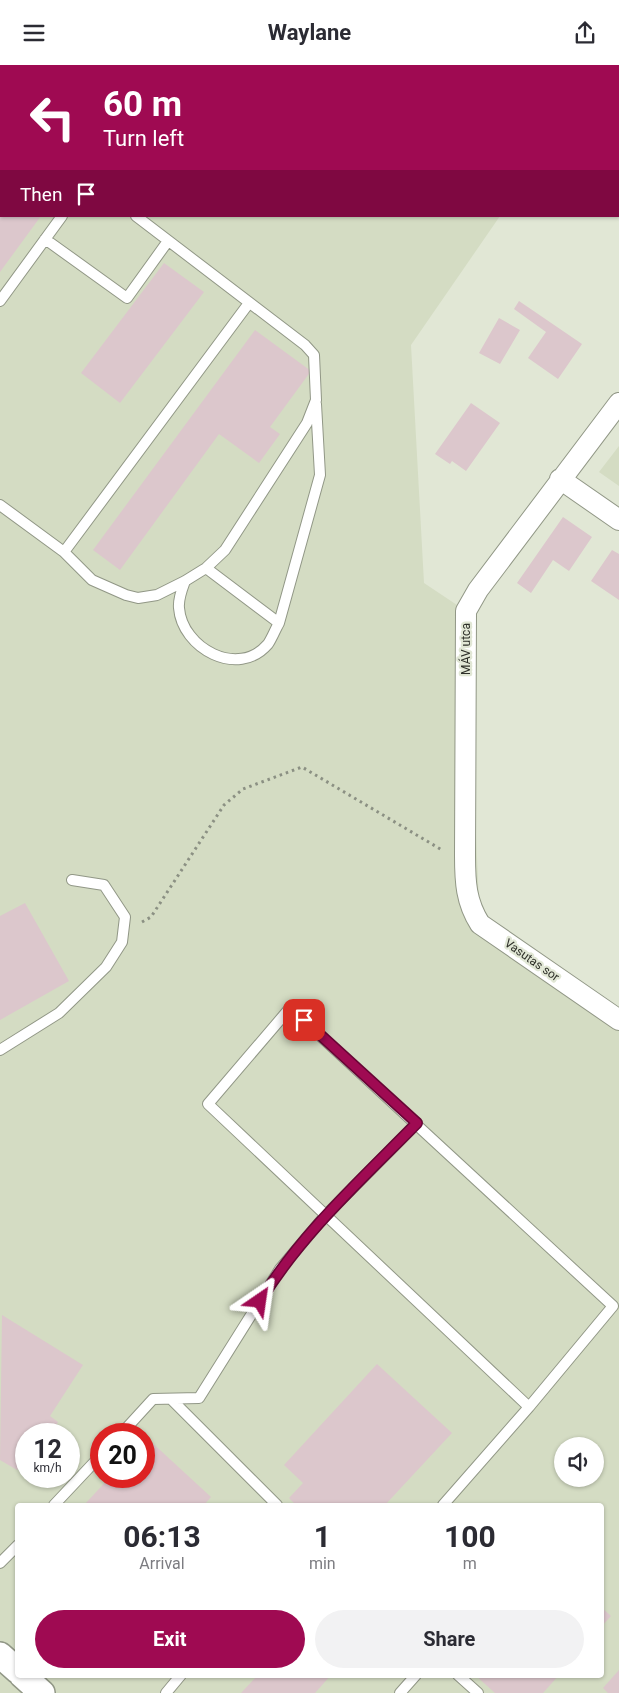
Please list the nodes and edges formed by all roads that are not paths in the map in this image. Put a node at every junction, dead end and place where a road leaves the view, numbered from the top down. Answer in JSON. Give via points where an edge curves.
{"nodes":[{"id":1,"x":61,"y":217,"type":"edge"},
{"id":2,"x":137,"y":217,"type":"edge"},
{"id":3,"x":46,"y":239,"type":"junction"},
{"id":4,"x":168,"y":241,"type":"junction"},
{"id":5,"x":0,"y":301,"type":"edge"},
{"id":6,"x":250,"y":303,"type":"junction"},
{"id":7,"x":316,"y":400,"type":"junction"},
{"id":8,"x":619,"y":403,"type":"edge"},
{"id":9,"x":560,"y":479,"type":"junction"},
{"id":10,"x":0,"y":505,"type":"edge"},
{"id":11,"x":619,"y":520,"type":"edge"},
{"id":12,"x":64,"y":552,"type":"junction"},
{"id":13,"x":206,"y":568,"type":"junction"},
{"id":14,"x":184,"y":581,"type":"junction"},
{"id":15,"x":279,"y":623,"type":"junction"},
{"id":16,"x":72,"y":880,"type":"dead end"},
{"id":17,"x":465,"y":886,"type":"joint"},
{"id":18,"x":619,"y":1020,"type":"edge"},
{"id":19,"x":0,"y":1050,"type":"edge"},
{"id":20,"x":417,"y":1123,"type":"junction"},
{"id":21,"x":325,"y":1216,"type":"junction"},
{"id":22,"x":171,"y":1399,"type":"junction"},
{"id":23,"x":529,"y":1407,"type":"junction"},
{"id":24,"x":131,"y":1423,"type":"edge"},
{"id":25,"x":90,"y":1467,"type":"edge"},
{"id":26,"x":56,"y":1503,"type":"edge"},
{"id":27,"x":275,"y":1503,"type":"edge"},
{"id":28,"x":445,"y":1503,"type":"edge"},
{"id":29,"x":15,"y":1548,"type":"edge"},
{"id":30,"x":0,"y":1563,"type":"edge"},
{"id":31,"x":0,"y":1655,"type":"edge"},
{"id":32,"x":15,"y":1668,"type":"edge"},
{"id":33,"x":25,"y":1678,"type":"edge"},
{"id":34,"x":178,"y":1678,"type":"edge"},
{"id":35,"x":413,"y":1678,"type":"edge"},
{"id":36,"x":461,"y":1678,"type":"edge"},
{"id":37,"x":42,"y":1693,"type":"edge"},
{"id":38,"x":166,"y":1693,"type":"edge"},
{"id":39,"x":400,"y":1693,"type":"edge"},
{"id":40,"x":478,"y":1693,"type":"edge"}],
"edges":[{"from":1,"to":3,"type":"lane"},
{"from":2,"to":4,"type":"lane"},
{"from":3,"to":4,"type":"lane","via":[[127,298]]},
{"from":3,"to":5,"type":"lane"},
{"from":4,"to":6,"type":"lane"},
{"from":6,"to":7,"type":"lane","via":[[314,355]]},
{"from":6,"to":12,"type":"lane"},
{"from":7,"to":13,"type":"lane","via":[[308,423],[225,550]]},
{"from":7,"to":15,"type":"lane","via":[[320,475]]},
{"from":8,"to":9,"type":"street","name":"MÁV utca"},
{"from":9,"to":11,"type":"street"},
{"from":9,"to":17,"type":"street","name":"MÁV utca","via":[[466,611]]},
{"from":10,"to":12,"type":"lane"},
{"from":12,"to":14,"type":"lane","via":[[92,580],[138,598],[156,595]]},
{"from":13,"to":14,"type":"lane"},
{"from":13,"to":15,"type":"lane"},
{"from":14,"to":15,"type":"lane","via":[[179,608],[184,626],[192,640],[205,651],[236,660],[255,654],[268,644]]},
{"from":16,"to":19,"type":"lane","via":[[104,885],[125,917],[122,941],[106,967],[59,1013]]},
{"from":17,"to":18,"type":"street","name":"Vasutas sor","via":[[471,909],[480,924]]},
{"from":20,"to":21,"type":"lane"},
{"from":20,"to":21,"type":"lane","via":[[290,1008],[208,1104]]},
{"from":20,"to":23,"type":"lane","via":[[613,1306]]},
{"from":21,"to":22,"type":"lane","via":[[280,1269],[199,1398]]},
{"from":21,"to":23,"type":"lane"},
{"from":22,"to":24,"type":"lane","via":[[153,1399]]},
{"from":22,"to":27,"type":"lane"},
{"from":23,"to":28,"type":"lane"},
{"from":25,"to":26,"type":"lane"},
{"from":29,"to":30,"type":"lane"},
{"from":31,"to":32,"type":"street"},
{"from":33,"to":37,"type":"street"},
{"from":34,"to":38,"type":"lane"},
{"from":35,"to":39,"type":"lane"},
{"from":36,"to":40,"type":"lane"}]}
